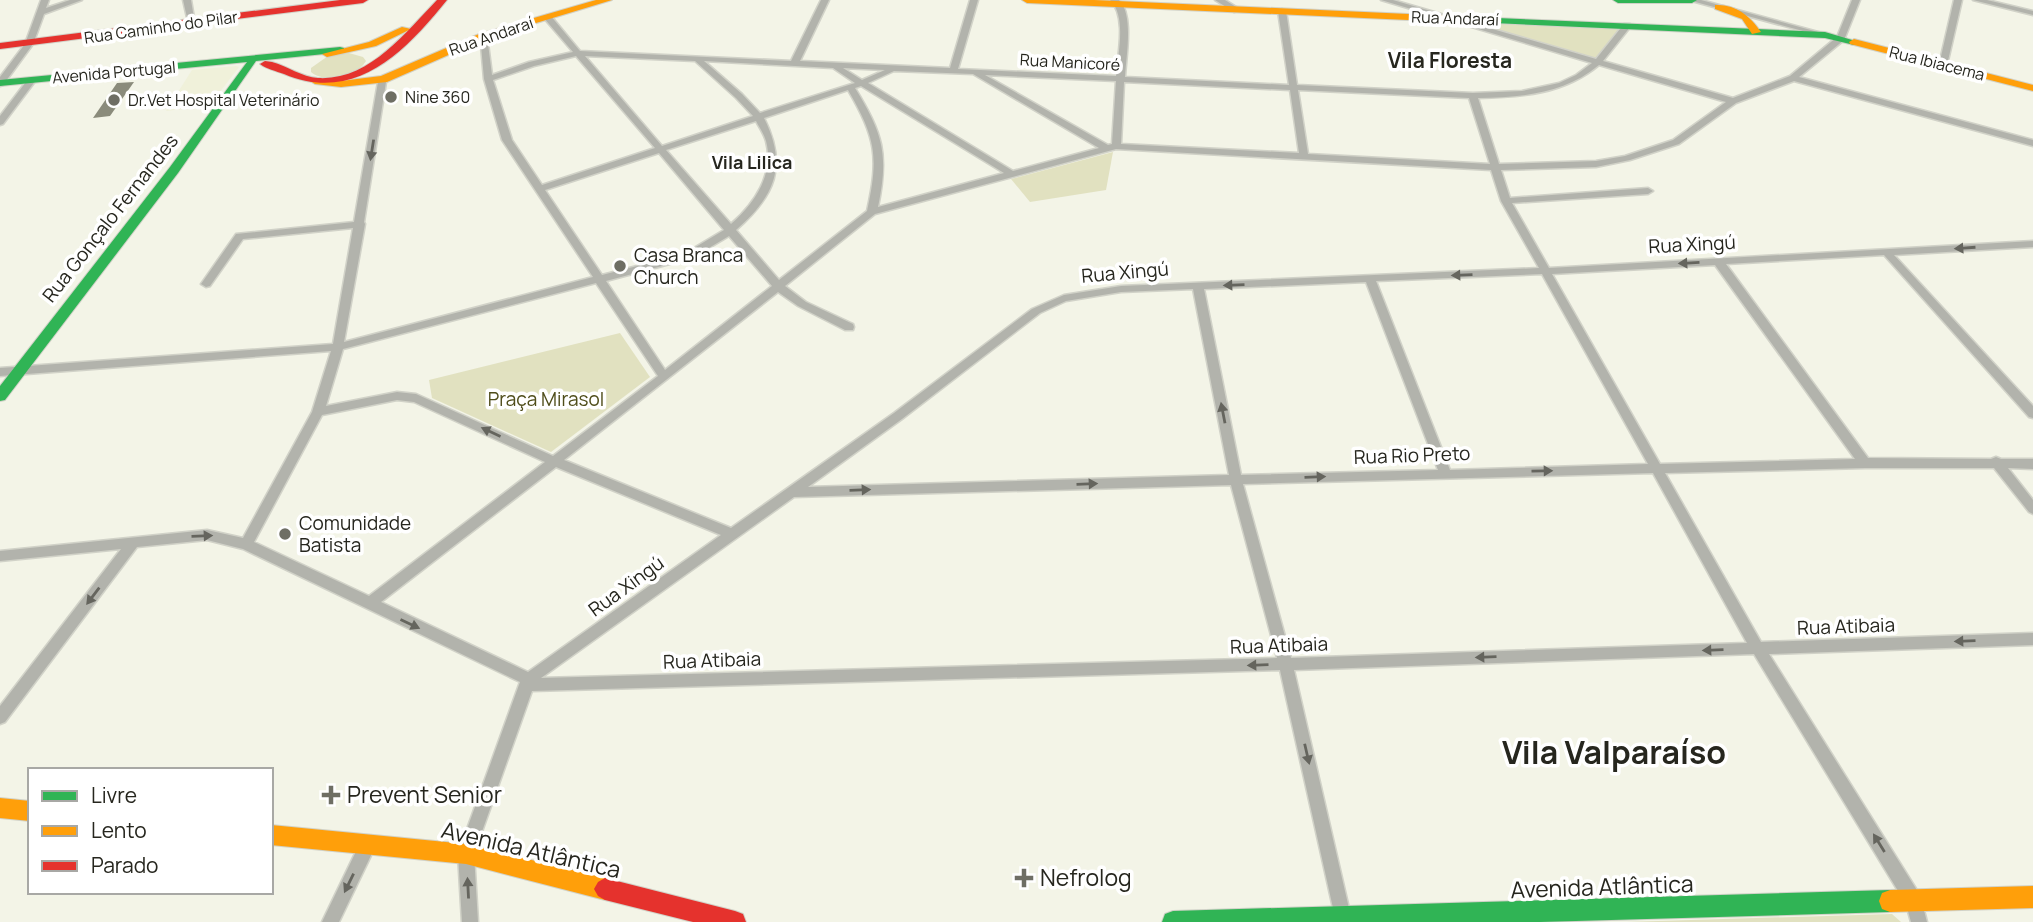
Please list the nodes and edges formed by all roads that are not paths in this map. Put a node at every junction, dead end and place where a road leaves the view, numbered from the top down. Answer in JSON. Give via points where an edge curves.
{"nodes":[{"id":1,"x":45,"y":0,"type":"edge"},
{"id":2,"x":78,"y":0,"type":"edge"},
{"id":3,"x":187,"y":0,"type":"edge"},
{"id":4,"x":363,"y":0,"type":"edge"},
{"id":5,"x":442,"y":0,"type":"edge"},
{"id":6,"x":607,"y":0,"type":"edge"},
{"id":7,"x":825,"y":0,"type":"edge"},
{"id":8,"x":974,"y":0,"type":"edge"},
{"id":9,"x":1027,"y":0,"type":"edge"},
{"id":10,"x":1219,"y":0,"type":"edge"},
{"id":11,"x":1385,"y":0,"type":"edge"},
{"id":12,"x":1618,"y":0,"type":"edge"},
{"id":13,"x":1692,"y":0,"type":"edge"},
{"id":14,"x":1753,"y":0,"type":"edge"},
{"id":15,"x":1856,"y":0,"type":"edge"},
{"id":16,"x":1958,"y":0,"type":"edge"},
{"id":17,"x":1977,"y":0,"type":"edge"},
{"id":18,"x":335,"y":2,"type":"edge"},
{"id":19,"x":1116,"y":2,"type":"edge"},
{"id":20,"x":1719,"y":7,"type":"junction"},
{"id":21,"x":1237,"y":10,"type":"junction"},
{"id":22,"x":1282,"y":11,"type":"junction"},
{"id":23,"x":41,"y":12,"type":"junction"},
{"id":24,"x":1745,"y":13,"type":"junction"},
{"id":25,"x":2033,"y":13,"type":"edge"},
{"id":26,"x":547,"y":17,"type":"junction"},
{"id":27,"x":1445,"y":17,"type":"junction"},
{"id":28,"x":191,"y":22,"type":"junction"},
{"id":29,"x":417,"y":24,"type":"junction"},
{"id":30,"x":1627,"y":26,"type":"junction"},
{"id":31,"x":1756,"y":32,"type":"junction"},
{"id":32,"x":483,"y":36,"type":"junction"},
{"id":33,"x":1833,"y":37,"type":"junction"},
{"id":34,"x":29,"y":44,"type":"junction"},
{"id":35,"x":0,"y":46,"type":"edge"},
{"id":36,"x":341,"y":50,"type":"junction"},
{"id":37,"x":581,"y":53,"type":"junction"},
{"id":38,"x":276,"y":57,"type":"junction"},
{"id":39,"x":698,"y":60,"type":"junction"},
{"id":40,"x":228,"y":61,"type":"junction"},
{"id":41,"x":1600,"y":62,"type":"junction"},
{"id":42,"x":252,"y":63,"type":"junction"},
{"id":43,"x":794,"y":64,"type":"junction"},
{"id":44,"x":1943,"y":65,"type":"junction"},
{"id":45,"x":833,"y":66,"type":"junction"},
{"id":46,"x":894,"y":69,"type":"junction"},
{"id":47,"x":953,"y":71,"type":"junction"},
{"id":48,"x":378,"y":72,"type":"junction"},
{"id":49,"x":973,"y":72,"type":"junction"},
{"id":50,"x":1793,"y":78,"type":"junction"},
{"id":51,"x":309,"y":79,"type":"junction"},
{"id":52,"x":488,"y":79,"type":"junction"},
{"id":53,"x":1119,"y":79,"type":"junction"},
{"id":54,"x":32,"y":80,"type":"junction"},
{"id":55,"x":0,"y":83,"type":"edge"},
{"id":56,"x":862,"y":83,"type":"junction"},
{"id":57,"x":850,"y":87,"type":"junction"},
{"id":58,"x":1295,"y":87,"type":"junction"},
{"id":59,"x":2033,"y":88,"type":"edge"},
{"id":60,"x":1473,"y":96,"type":"junction"},
{"id":61,"x":1733,"y":101,"type":"junction"},
{"id":62,"x":759,"y":117,"type":"junction"},
{"id":63,"x":0,"y":122,"type":"edge"},
{"id":64,"x":2033,"y":143,"type":"edge"},
{"id":65,"x":1111,"y":147,"type":"junction"},
{"id":66,"x":660,"y":148,"type":"junction"},
{"id":67,"x":1304,"y":156,"type":"junction"},
{"id":68,"x":1496,"y":167,"type":"junction"},
{"id":69,"x":1013,"y":176,"type":"junction"},
{"id":70,"x":540,"y":188,"type":"junction"},
{"id":71,"x":1648,"y":191,"type":"dead end"},
{"id":72,"x":1506,"y":201,"type":"junction"},
{"id":73,"x":872,"y":212,"type":"junction"},
{"id":74,"x":360,"y":224,"type":"junction"},
{"id":75,"x":730,"y":233,"type":"junction"},
{"id":76,"x":2033,"y":244,"type":"edge"},
{"id":77,"x":1888,"y":254,"type":"junction"},
{"id":78,"x":1718,"y":261,"type":"junction"},
{"id":79,"x":1546,"y":271,"type":"junction"},
{"id":80,"x":601,"y":279,"type":"junction"},
{"id":81,"x":1370,"y":279,"type":"junction"},
{"id":82,"x":206,"y":284,"type":"dead end"},
{"id":83,"x":778,"y":286,"type":"junction"},
{"id":84,"x":1198,"y":286,"type":"junction"},
{"id":85,"x":849,"y":327,"type":"dead end"},
{"id":86,"x":338,"y":347,"type":"junction"},
{"id":87,"x":19,"y":371,"type":"junction"},
{"id":88,"x":0,"y":372,"type":"edge"},
{"id":89,"x":664,"y":377,"type":"junction"},
{"id":90,"x":0,"y":396,"type":"edge"},
{"id":91,"x":318,"y":412,"type":"junction"},
{"id":92,"x":2033,"y":414,"type":"edge"},
{"id":93,"x":554,"y":461,"type":"junction"},
{"id":94,"x":1864,"y":463,"type":"junction"},
{"id":95,"x":1996,"y":463,"type":"junction"},
{"id":96,"x":2033,"y":464,"type":"edge"},
{"id":97,"x":1658,"y":468,"type":"junction"},
{"id":98,"x":1446,"y":474,"type":"junction"},
{"id":99,"x":1236,"y":480,"type":"junction"},
{"id":100,"x":792,"y":492,"type":"junction"},
{"id":101,"x":2033,"y":509,"type":"edge"},
{"id":102,"x":732,"y":534,"type":"junction"},
{"id":103,"x":134,"y":542,"type":"junction"},
{"id":104,"x":246,"y":544,"type":"junction"},
{"id":105,"x":0,"y":556,"type":"edge"},
{"id":106,"x":369,"y":604,"type":"junction"},
{"id":107,"x":2033,"y":639,"type":"edge"},
{"id":108,"x":1758,"y":649,"type":"junction"},
{"id":109,"x":1286,"y":664,"type":"junction"},
{"id":110,"x":528,"y":682,"type":"junction"},
{"id":111,"x":0,"y":718,"type":"edge"},
{"id":112,"x":28,"y":811,"type":"edge"},
{"id":113,"x":2,"y":812,"type":"edge"},
{"id":114,"x":273,"y":835,"type":"edge"},
{"id":115,"x":368,"y":845,"type":"junction"},
{"id":116,"x":466,"y":854,"type":"junction"},
{"id":117,"x":2033,"y":897,"type":"edge"},
{"id":118,"x":1914,"y":901,"type":"junction"},
{"id":119,"x":1343,"y":917,"type":"junction"},
{"id":120,"x":331,"y":922,"type":"edge"},
{"id":121,"x":470,"y":922,"type":"edge"},
{"id":122,"x":736,"y":922,"type":"edge"},
{"id":123,"x":1173,"y":922,"type":"edge"},
{"id":124,"x":1919,"y":922,"type":"edge"}],
"edges":[{"from":1,"to":23,"type":"street"},
{"from":2,"to":23,"type":"street"},
{"from":3,"to":28,"type":"street"},
{"from":4,"to":18,"type":"main road","name":"Rua Caminho do Pilar"},
{"from":5,"to":29,"type":"main road"},
{"from":6,"to":26,"type":"main road","name":"Rua Andaraí"},
{"from":7,"to":43,"type":"street"},
{"from":8,"to":47,"type":"street"},
{"from":9,"to":19,"type":"main road","name":"Rua Andaraí"},
{"from":10,"to":21,"type":"street"},
{"from":11,"to":27,"type":"street"},
{"from":12,"to":13,"type":"main road"},
{"from":13,"to":20,"type":"street","name":"Rua Ibiacema"},
{"from":14,"to":24,"type":"street"},
{"from":15,"to":33,"type":"street"},
{"from":16,"to":44,"type":"street"},
{"from":17,"to":25,"type":"street"},
{"from":18,"to":28,"type":"main road","name":"Rua Caminho do Pilar"},
{"from":19,"to":21,"type":"main road","name":"Rua Andaraí"},
{"from":19,"to":53,"type":"street","via":[[1124,19]]},
{"from":20,"to":24,"type":"street","name":"Rua Ibiacema"},
{"from":20,"to":31,"type":"main road","via":[[1746,17]]},
{"from":21,"to":22,"type":"main road","name":"Rua Andaraí"},
{"from":22,"to":27,"type":"main road","name":"Rua Andaraí"},
{"from":22,"to":58,"type":"street"},
{"from":23,"to":34,"type":"street"},
{"from":24,"to":33,"type":"street","name":"Rua Ibiacema"},
{"from":26,"to":32,"type":"main road","name":"Rua Andaraí"},
{"from":26,"to":37,"type":"street"},
{"from":27,"to":30,"type":"main road","name":"Rua Andaraí"},
{"from":27,"to":41,"type":"street"},
{"from":28,"to":34,"type":"main road","name":"Rua Caminho do Pilar"},
{"from":29,"to":36,"type":"main road","via":[[378,42]]},
{"from":29,"to":48,"type":"main road"},
{"from":30,"to":31,"type":"main road","name":"Rua Andaraí"},
{"from":30,"to":41,"type":"street","name":"Rua Manicoré"},
{"from":31,"to":33,"type":"main road","name":"Rua Andaraí"},
{"from":32,"to":48,"type":"main road","name":"Rua Andaraí","via":[[417,65]]},
{"from":32,"to":52,"type":"street"},
{"from":33,"to":44,"type":"main road","name":"Rua Ibiacema"},
{"from":33,"to":50,"type":"street"},
{"from":34,"to":35,"type":"main road","name":"Rua Caminho do Pilar"},
{"from":34,"to":55,"type":"street"},
{"from":36,"to":38,"type":"main road","name":"Avenida Portugal"},
{"from":36,"to":48,"type":"main road","name":"Avenida Portugal","via":[[365,52]]},
{"from":36,"to":51,"type":"main road","via":[[302,69]]},
{"from":37,"to":39,"type":"street","name":"Rua Manicoré"},
{"from":37,"to":52,"type":"street","name":"Rua Manicoré"},
{"from":37,"to":66,"type":"street"},
{"from":38,"to":40,"type":"main road","name":"Avenida Portugal"},
{"from":38,"to":42,"type":"main road"},
{"from":39,"to":43,"type":"street","name":"Rua Manicoré"},
{"from":39,"to":62,"type":"street"},
{"from":40,"to":42,"type":"main road","name":"Avenida Portugal"},
{"from":40,"to":54,"type":"main road","name":"Avenida Portugal"},
{"from":41,"to":60,"type":"street","name":"Rua Manicoré","via":[[1581,77],[1540,92]]},
{"from":41,"to":61,"type":"street"},
{"from":42,"to":51,"type":"main road","name":"Avenida Portugal","via":[[282,67]]},
{"from":42,"to":87,"type":"main road","name":"Rua Gonçalo Fernandes"},
{"from":43,"to":45,"type":"street","name":"Rua Manicoré"},
{"from":44,"to":59,"type":"main road","name":"Rua Ibiacema"},
{"from":45,"to":46,"type":"street","name":"Rua Manicoré"},
{"from":45,"to":56,"type":"street"},
{"from":46,"to":47,"type":"street","name":"Rua Manicoré"},
{"from":46,"to":56,"type":"street"},
{"from":47,"to":49,"type":"street","name":"Rua Manicoré"},
{"from":48,"to":51,"type":"main road"},
{"from":48,"to":74,"type":"street","one_way":true},
{"from":49,"to":53,"type":"street","name":"Rua Manicoré"},
{"from":49,"to":65,"type":"street"},
{"from":50,"to":61,"type":"street"},
{"from":50,"to":64,"type":"street"},
{"from":52,"to":70,"type":"street","via":[[501,128]]},
{"from":53,"to":58,"type":"street","name":"Rua Manicoré"},
{"from":53,"to":65,"type":"street"},
{"from":54,"to":55,"type":"main road","name":"Avenida Portugal"},
{"from":54,"to":63,"type":"street"},
{"from":56,"to":57,"type":"street"},
{"from":56,"to":69,"type":"street"},
{"from":57,"to":62,"type":"street"},
{"from":57,"to":73,"type":"street","via":[[876,132],[879,181]]},
{"from":58,"to":60,"type":"street","name":"Rua Manicoré"},
{"from":58,"to":67,"type":"street"},
{"from":60,"to":68,"type":"street"},
{"from":61,"to":68,"type":"street","via":[[1676,142],[1656,150],[1596,164]]},
{"from":62,"to":66,"type":"street"},
{"from":62,"to":75,"type":"street","via":[[771,139],[772,171],[763,194]]},
{"from":65,"to":67,"type":"street"},
{"from":65,"to":69,"type":"street"},
{"from":66,"to":70,"type":"street"},
{"from":66,"to":75,"type":"street"},
{"from":67,"to":68,"type":"street"},
{"from":68,"to":72,"type":"street"},
{"from":69,"to":73,"type":"street"},
{"from":70,"to":80,"type":"street"},
{"from":71,"to":72,"type":"street"},
{"from":72,"to":79,"type":"street"},
{"from":73,"to":83,"type":"street"},
{"from":74,"to":82,"type":"street","via":[[240,236]]},
{"from":74,"to":86,"type":"street"},
{"from":75,"to":80,"type":"street","via":[[677,260]]},
{"from":75,"to":83,"type":"street"},
{"from":76,"to":77,"type":"street","name":"Rua Xingú","one_way":true},
{"from":77,"to":78,"type":"street","name":"Rua Xingú"},
{"from":77,"to":92,"type":"street"},
{"from":78,"to":79,"type":"street","name":"Rua Xingú","one_way":true},
{"from":78,"to":94,"type":"street"},
{"from":79,"to":81,"type":"street","name":"Rua Xingú","one_way":true},
{"from":79,"to":97,"type":"street"},
{"from":80,"to":86,"type":"street"},
{"from":80,"to":89,"type":"street"},
{"from":81,"to":84,"type":"street","name":"Rua Xingú","one_way":true},
{"from":81,"to":98,"type":"street"},
{"from":83,"to":85,"type":"street","via":[[802,304]]},
{"from":83,"to":89,"type":"street"},
{"from":99,"to":84,"type":"street","one_way":true},
{"from":84,"to":100,"type":"street","name":"Rua Xingú","via":[[1110,290],[1052,302]]},
{"from":86,"to":87,"type":"street"},
{"from":86,"to":91,"type":"street"},
{"from":87,"to":88,"type":"street"},
{"from":87,"to":90,"type":"main road","name":"Rua Gonçalo Fernandes"},
{"from":89,"to":93,"type":"street"},
{"from":93,"to":91,"type":"street","one_way":true,"via":[[411,396]]},
{"from":91,"to":104,"type":"street"},
{"from":93,"to":102,"type":"street"},
{"from":93,"to":106,"type":"street"},
{"from":94,"to":95,"type":"street","name":"Rua Rio Preto"},
{"from":94,"to":97,"type":"street","name":"Rua Rio Preto"},
{"from":95,"to":96,"type":"street","name":"Rua Rio Preto"},
{"from":95,"to":101,"type":"street"},
{"from":98,"to":97,"type":"street","name":"Rua Rio Preto","one_way":true},
{"from":97,"to":108,"type":"street"},
{"from":99,"to":98,"type":"street","name":"Rua Rio Preto","one_way":true},
{"from":100,"to":99,"type":"street","name":"Rua Rio Preto","one_way":true},
{"from":99,"to":109,"type":"street"},
{"from":100,"to":102,"type":"street","name":"Rua Xingú"},
{"from":102,"to":110,"type":"street","name":"Rua Xingú"},
{"from":103,"to":104,"type":"street","one_way":true,"via":[[207,535]]},
{"from":103,"to":105,"type":"street"},
{"from":103,"to":111,"type":"street","one_way":true},
{"from":104,"to":106,"type":"street"},
{"from":106,"to":110,"type":"street","one_way":true},
{"from":107,"to":108,"type":"street","name":"Rua Atibaia","one_way":true},
{"from":108,"to":109,"type":"street","name":"Rua Atibaia","one_way":true},
{"from":118,"to":108,"type":"street","one_way":true},
{"from":109,"to":110,"type":"street","name":"Rua Atibaia","one_way":true},
{"from":109,"to":119,"type":"street","one_way":true},
{"from":110,"to":116,"type":"street"},
{"from":112,"to":113,"type":"main road"},
{"from":114,"to":115,"type":"main road","name":"Avenida Atlântica"},
{"from":115,"to":116,"type":"main road","name":"Avenida Atlântica"},
{"from":115,"to":120,"type":"street","one_way":true},
{"from":121,"to":116,"type":"street","one_way":true},
{"from":116,"to":122,"type":"main road","name":"Avenida Atlântica"},
{"from":117,"to":118,"type":"main road","name":"Avenida Atlântica"},
{"from":118,"to":119,"type":"main road","name":"Avenida Atlântica"},
{"from":118,"to":124,"type":"street"},
{"from":119,"to":123,"type":"main road","name":"Avenida Atlântica"}]}
